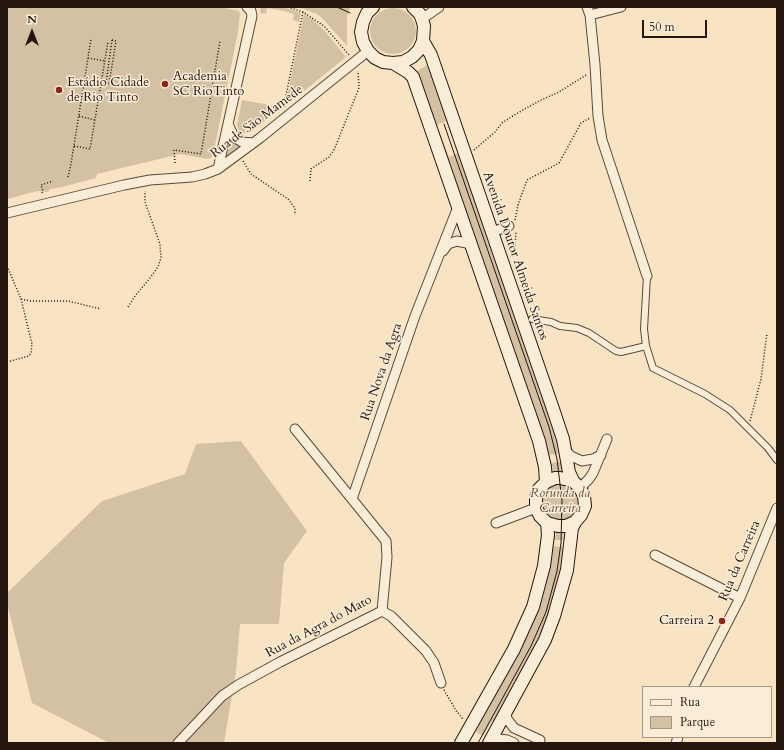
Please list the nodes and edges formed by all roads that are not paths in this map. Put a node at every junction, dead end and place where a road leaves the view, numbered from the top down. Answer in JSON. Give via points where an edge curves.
{"nodes":[{"id":1,"x":247,"y":7,"type":"edge"},
{"id":2,"x":373,"y":7,"type":"edge"},
{"id":3,"x":413,"y":7,"type":"edge"},
{"id":4,"x":439,"y":7,"type":"edge"},
{"id":5,"x":621,"y":7,"type":"edge"},
{"id":6,"x":589,"y":11,"type":"edge"},
{"id":7,"x":422,"y":19,"type":"junction"},
{"id":8,"x":423,"y":41,"type":"junction"},
{"id":9,"x":368,"y":51,"type":"junction"},
{"id":10,"x":393,"y":64,"type":"junction"},
{"id":11,"x":228,"y":124,"type":"junction"},
{"id":12,"x":253,"y":143,"type":"junction"},
{"id":13,"x":218,"y":169,"type":"junction"},
{"id":14,"x":458,"y":207,"type":"junction"},
{"id":15,"x":7,"y":213,"type":"edge"},
{"id":16,"x":514,"y":227,"type":"road end"},
{"id":17,"x":492,"y":232,"type":"junction"},
{"id":18,"x":471,"y":244,"type":"junction"},
{"id":19,"x":439,"y":255,"type":"junction"},
{"id":20,"x":646,"y":276,"type":"joint"},
{"id":21,"x":532,"y":319,"type":"dead end"},
{"id":22,"x":646,"y":346,"type":"junction"},
{"id":23,"x":294,"y":429,"type":"dead end"},
{"id":24,"x":607,"y":439,"type":"dead end"},
{"id":25,"x":565,"y":450,"type":"junction"},
{"id":26,"x":601,"y":454,"type":"junction"},
{"id":27,"x":777,"y":460,"type":"edge"},
{"id":28,"x":546,"y":482,"type":"junction"},
{"id":29,"x":577,"y":484,"type":"junction"},
{"id":30,"x":352,"y":499,"type":"junction"},
{"id":31,"x":536,"y":508,"type":"junction"},
{"id":32,"x":777,"y":508,"type":"edge"},
{"id":33,"x":575,"y":522,"type":"junction"},
{"id":34,"x":496,"y":523,"type":"dead end"},
{"id":35,"x":547,"y":523,"type":"junction"},
{"id":36,"x":767,"y":530,"type":"junction"},
{"id":37,"x":777,"y":531,"type":"edge"},
{"id":38,"x":655,"y":555,"type":"dead end"},
{"id":39,"x":740,"y":598,"type":"junction"},
{"id":40,"x":382,"y":611,"type":"junction"},
{"id":41,"x":441,"y":683,"type":"road end"},
{"id":42,"x":695,"y":686,"type":"edge"},
{"id":43,"x":506,"y":712,"type":"junction"},
{"id":44,"x":540,"y":740,"type":"dead end"},
{"id":45,"x":490,"y":741,"type":"edge"},
{"id":46,"x":178,"y":743,"type":"edge"},
{"id":47,"x":461,"y":743,"type":"edge"},
{"id":48,"x":514,"y":743,"type":"edge"}],
"edges":[{"from":1,"to":11,"type":"street","via":[[252,16]]},
{"from":2,"to":9,"type":"main road","via":[[367,12],[361,32]]},
{"from":3,"to":7,"type":"main road"},
{"from":4,"to":7,"type":"street"},
{"from":5,"to":6,"type":"street"},
{"from":6,"to":20,"type":"street","via":[[602,140]]},
{"from":7,"to":8,"type":"main road"},
{"from":8,"to":10,"type":"main road","via":[[412,57]]},
{"from":8,"to":17,"type":"main road","name":"Avenida Doutor Almeida Santos","via":[[431,55]]},
{"from":9,"to":10,"type":"main road","via":[[379,60]]},
{"from":9,"to":12,"type":"street","name":"Rua de São Mamede"},
{"from":10,"to":14,"type":"main road","via":[[413,77]]},
{"from":11,"to":12,"type":"street","via":[[234,137],[242,142]]},
{"from":11,"to":13,"type":"street"},
{"from":12,"to":13,"type":"street","name":"Rua de São Mamede"},
{"from":13,"to":15,"type":"street","name":"Rua de São Mamede","via":[[192,177],[124,185]]},
{"from":14,"to":18,"type":"main road"},
{"from":14,"to":19,"type":"street","name":"Rua Nova da Agra"},
{"from":16,"to":17,"type":"street"},
{"from":17,"to":25,"type":"main road","name":"Avenida Doutor Almeida Santos"},
{"from":18,"to":19,"type":"street","name":"Rua Nova da Agra","via":[[458,241],[448,244]]},
{"from":18,"to":28,"type":"main road","via":[[539,441]]},
{"from":19,"to":30,"type":"street","name":"Rua Nova da Agra","via":[[415,316]]},
{"from":20,"to":22,"type":"street"},
{"from":21,"to":22,"type":"street","via":[[577,328],[616,351]]},
{"from":22,"to":27,"type":"street","via":[[653,368],[705,394],[730,410]]},
{"from":23,"to":30,"type":"street","name":"Rua da Agra do Mato"},
{"from":24,"to":26,"type":"street"},
{"from":25,"to":26,"type":"street","via":[[582,461],[589,461]]},
{"from":25,"to":29,"type":"main road","name":"Avenida Doutor Almeida Santos","via":[[569,472]]},
{"from":26,"to":29,"type":"street","via":[[589,479]]},
{"from":28,"to":29,"type":"main road","via":[[560,478]]},
{"from":28,"to":31,"type":"main road","via":[[539,489]]},
{"from":29,"to":33,"type":"main road","via":[[584,496],[585,506]]},
{"from":30,"to":40,"type":"street","name":"Rua da Agra do Mato","via":[[386,541],[388,557]]},
{"from":31,"to":34,"type":"street"},
{"from":31,"to":35,"type":"main road"},
{"from":32,"to":36,"type":"street","name":"Rua da Carreira"},
{"from":33,"to":35,"type":"main road","via":[[566,526]]},
{"from":33,"to":43,"type":"main road","via":[[567,570],[554,616],[545,640]]},
{"from":35,"to":47,"type":"main road","via":[[544,566],[533,607],[508,661]]},
{"from":36,"to":37,"type":"street"},
{"from":36,"to":39,"type":"street","name":"Rua da Carreira"},
{"from":38,"to":39,"type":"street"},
{"from":39,"to":42,"type":"street","name":"Rua da Carreira"},
{"from":40,"to":41,"type":"street","via":[[391,616],[426,651],[434,663]]},
{"from":40,"to":46,"type":"street","name":"Rua da Agra do Mato","via":[[238,685],[222,696]]},
{"from":43,"to":44,"type":"street","via":[[507,719],[514,728]]},
{"from":43,"to":45,"type":"main road"},
{"from":45,"to":48,"type":"street","via":[[507,740]]}]}
